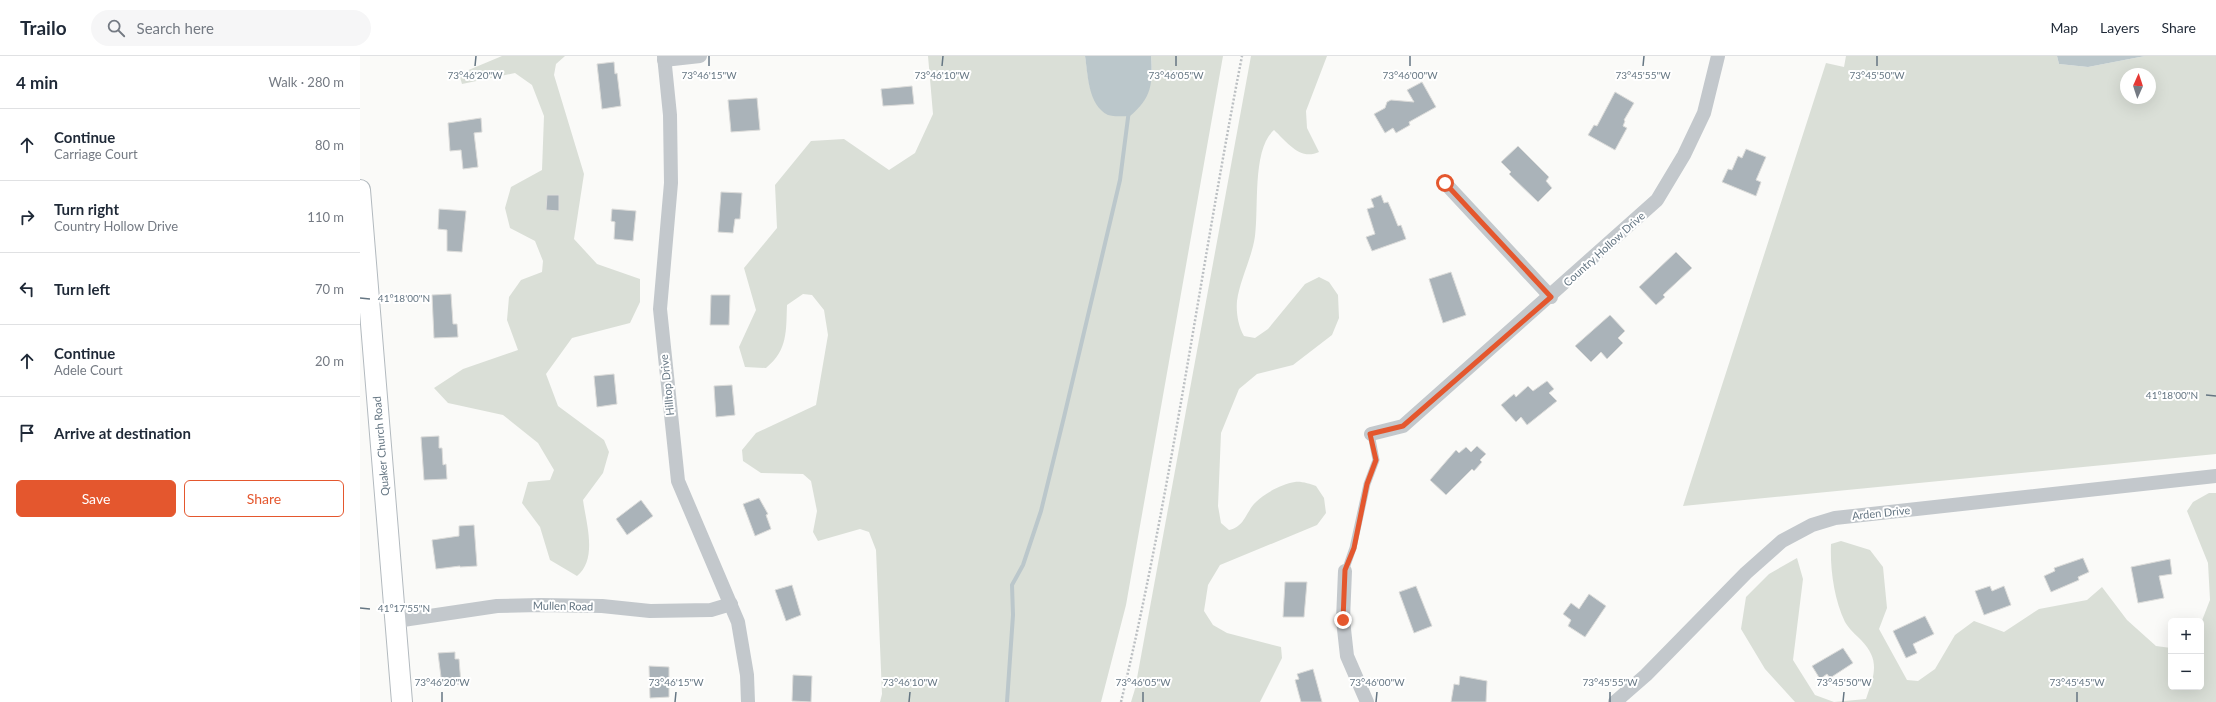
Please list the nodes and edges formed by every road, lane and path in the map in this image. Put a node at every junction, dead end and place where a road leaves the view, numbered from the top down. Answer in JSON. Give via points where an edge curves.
{"nodes":[{"id":1,"x":700,"y":56,"type":"edge"},
{"id":2,"x":1242,"y":56,"type":"edge"},
{"id":3,"x":1718,"y":56,"type":"edge"},
{"id":4,"x":664,"y":58,"type":"edge"},
{"id":5,"x":1445,"y":183,"type":"dead end"},
{"id":6,"x":360,"y":190,"type":"edge"},
{"id":7,"x":361,"y":220,"type":"edge"},
{"id":8,"x":1551,"y":297,"type":"junction"},
{"id":9,"x":1370,"y":434,"type":"joint"},
{"id":10,"x":2216,"y":476,"type":"edge"},
{"id":11,"x":1345,"y":570,"type":"joint"},
{"id":12,"x":731,"y":604,"type":"junction"},
{"id":13,"x":396,"y":621,"type":"junction"},
{"id":14,"x":402,"y":702,"type":"edge"},
{"id":15,"x":748,"y":702,"type":"edge"},
{"id":16,"x":1121,"y":702,"type":"edge"},
{"id":17,"x":1367,"y":702,"type":"edge"},
{"id":18,"x":1615,"y":702,"type":"edge"}],
"edges":[{"from":1,"to":4,"type":"street"},
{"from":2,"to":16,"type":"path","via":[[1149,574]]},
{"from":3,"to":8,"type":"street","name":"Country Hollow Drive","via":[[1704,113],[1684,155],[1657,200]]},
{"from":4,"to":12,"type":"street","name":"Hilltop Drive","via":[[670,115],[671,183],[660,309],[678,481]]},
{"from":5,"to":8,"type":"street"},
{"from":6,"to":7,"type":"street","name":"Quaker Church Road"},
{"from":7,"to":13,"type":"street","name":"Quaker Church Road"},
{"from":8,"to":9,"type":"street","name":"Country Hollow Drive","via":[[1403,426]]},
{"from":9,"to":11,"type":"lane","via":[[1376,460],[1367,484],[1354,548]]},
{"from":10,"to":18,"type":"street","name":"Arden Drive","via":[[1835,518],[1812,525],[1782,541],[1746,572],[1646,675]]},
{"from":11,"to":17,"type":"street","via":[[1343,620],[1347,656]]},
{"from":12,"to":13,"type":"street","name":"Mullen Road","via":[[711,610],[497,606]]},
{"from":12,"to":15,"type":"street","name":"Hilltop Drive","via":[[738,622],[747,675]]},
{"from":13,"to":14,"type":"street","name":"Quaker Church Road"}]}
